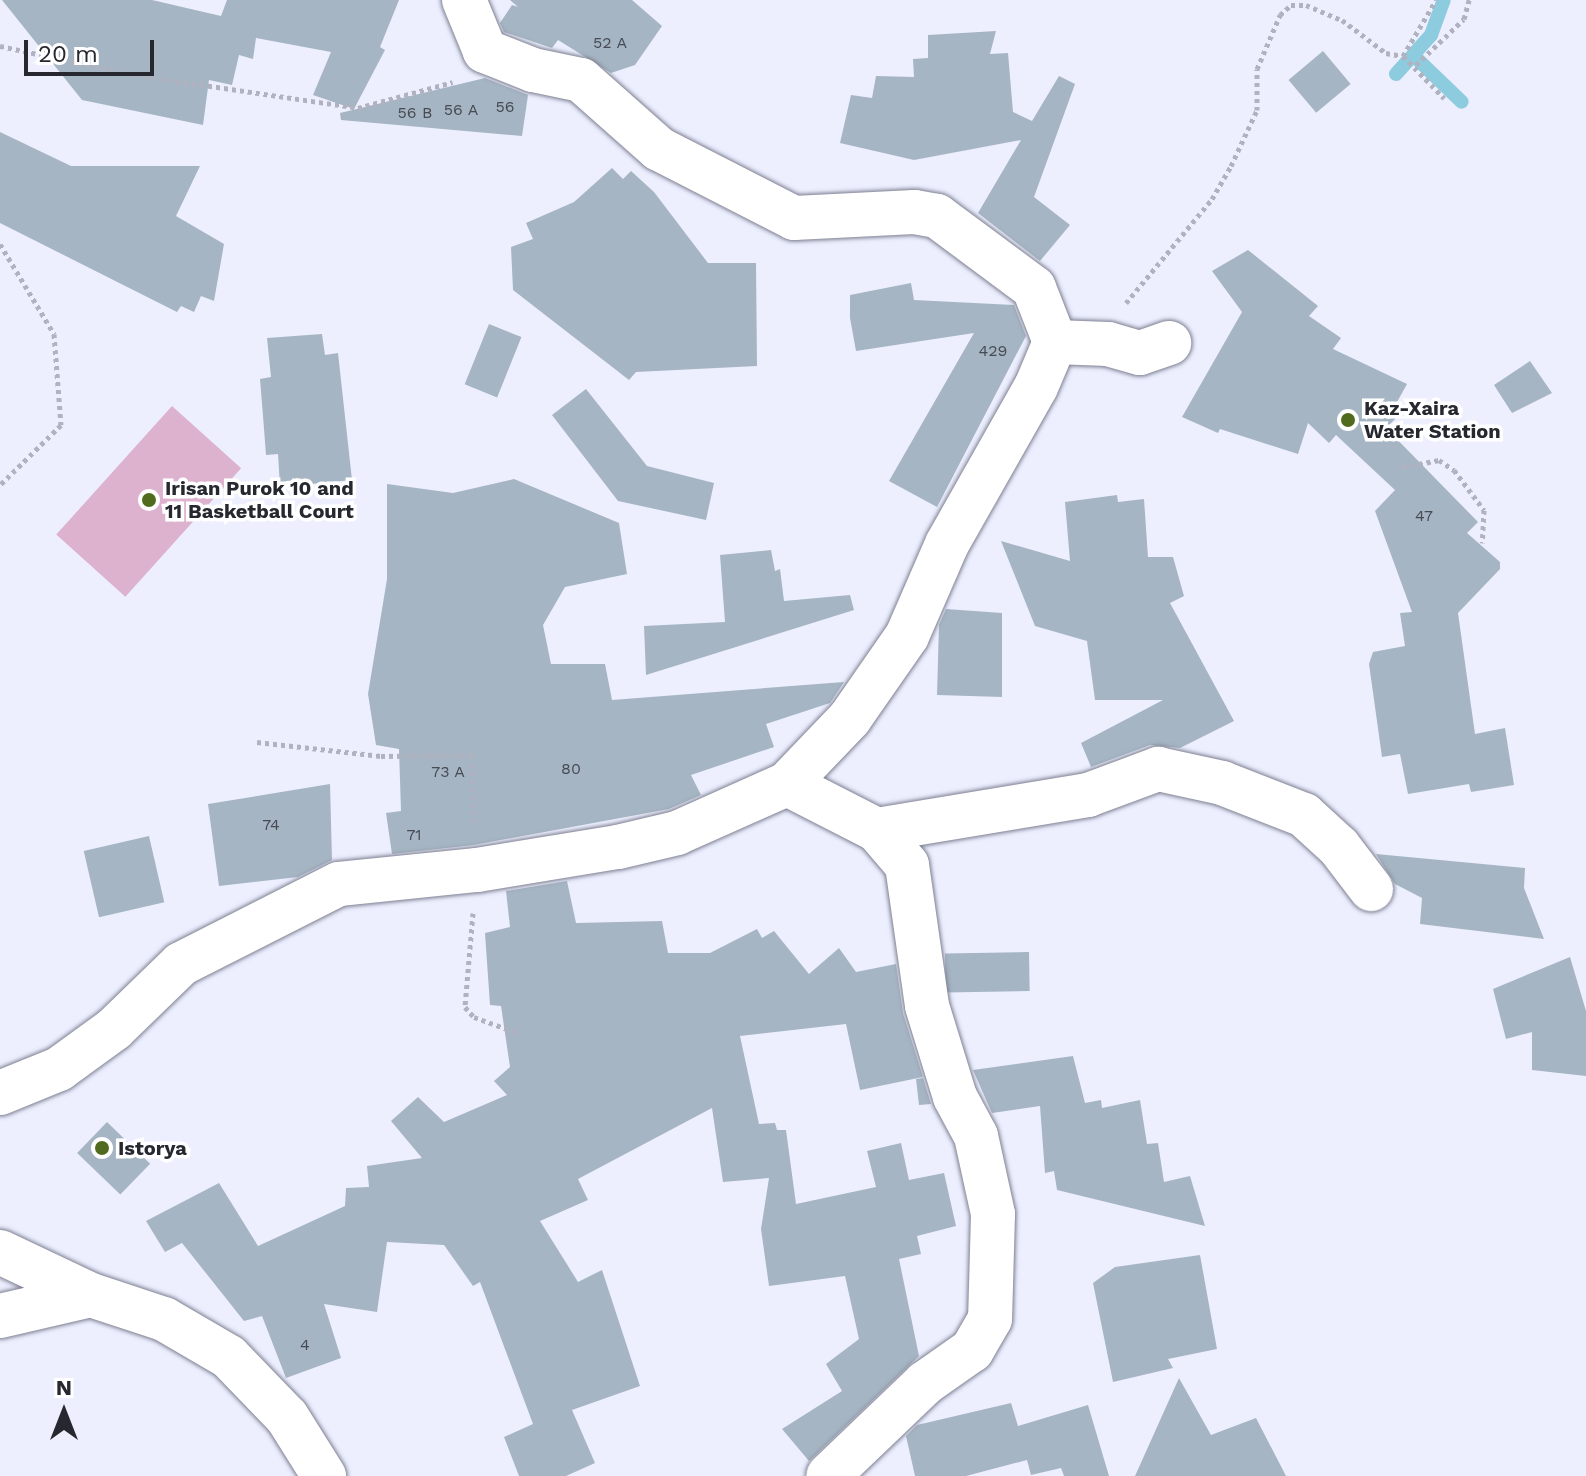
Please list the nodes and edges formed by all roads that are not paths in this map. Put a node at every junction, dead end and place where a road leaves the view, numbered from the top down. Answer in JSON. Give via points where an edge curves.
{"nodes":[{"id":1,"x":464,"y":0,"type":"edge"},
{"id":2,"x":1055,"y":342,"type":"junction"},
{"id":3,"x":1169,"y":343,"type":"dead end"},
{"id":4,"x":787,"y":784,"type":"junction"},
{"id":5,"x":877,"y":830,"type":"junction"},
{"id":6,"x":1371,"y":889,"type":"dead end"},
{"id":7,"x":0,"y":1093,"type":"edge"},
{"id":8,"x":0,"y":1252,"type":"edge"},
{"id":9,"x":91,"y":1295,"type":"junction"},
{"id":10,"x":0,"y":1316,"type":"edge"},
{"id":11,"x":324,"y":1476,"type":"edge"},
{"id":12,"x":828,"y":1476,"type":"edge"}],
"edges":[{"from":1,"to":2,"type":"street","via":[[485,51],[533,70],[581,80],[659,149],[794,218],[914,212],[937,216],[1034,288]]},
{"from":2,"to":3,"type":"street","via":[[1108,344],[1140,353]]},
{"from":2,"to":4,"type":"street","via":[[1036,387],[947,544],[907,636],[850,718]]},
{"from":4,"to":5,"type":"street"},
{"from":4,"to":7,"type":"street","via":[[677,833],[477,870],[339,884],[181,964],[114,1029],[59,1069]]},
{"from":5,"to":6,"type":"street","via":[[1088,795],[1158,769],[1222,783],[1304,815],[1339,847]]},
{"from":5,"to":12,"type":"street","via":[[907,865],[930,1018],[955,1097],[976,1136],[986,1177],[995,1277],[990,1319],[972,1350],[925,1383]]},
{"from":8,"to":9,"type":"street"},
{"from":9,"to":10,"type":"street"},
{"from":9,"to":11,"type":"street","via":[[164,1319],[229,1357],[287,1417]]}]}
